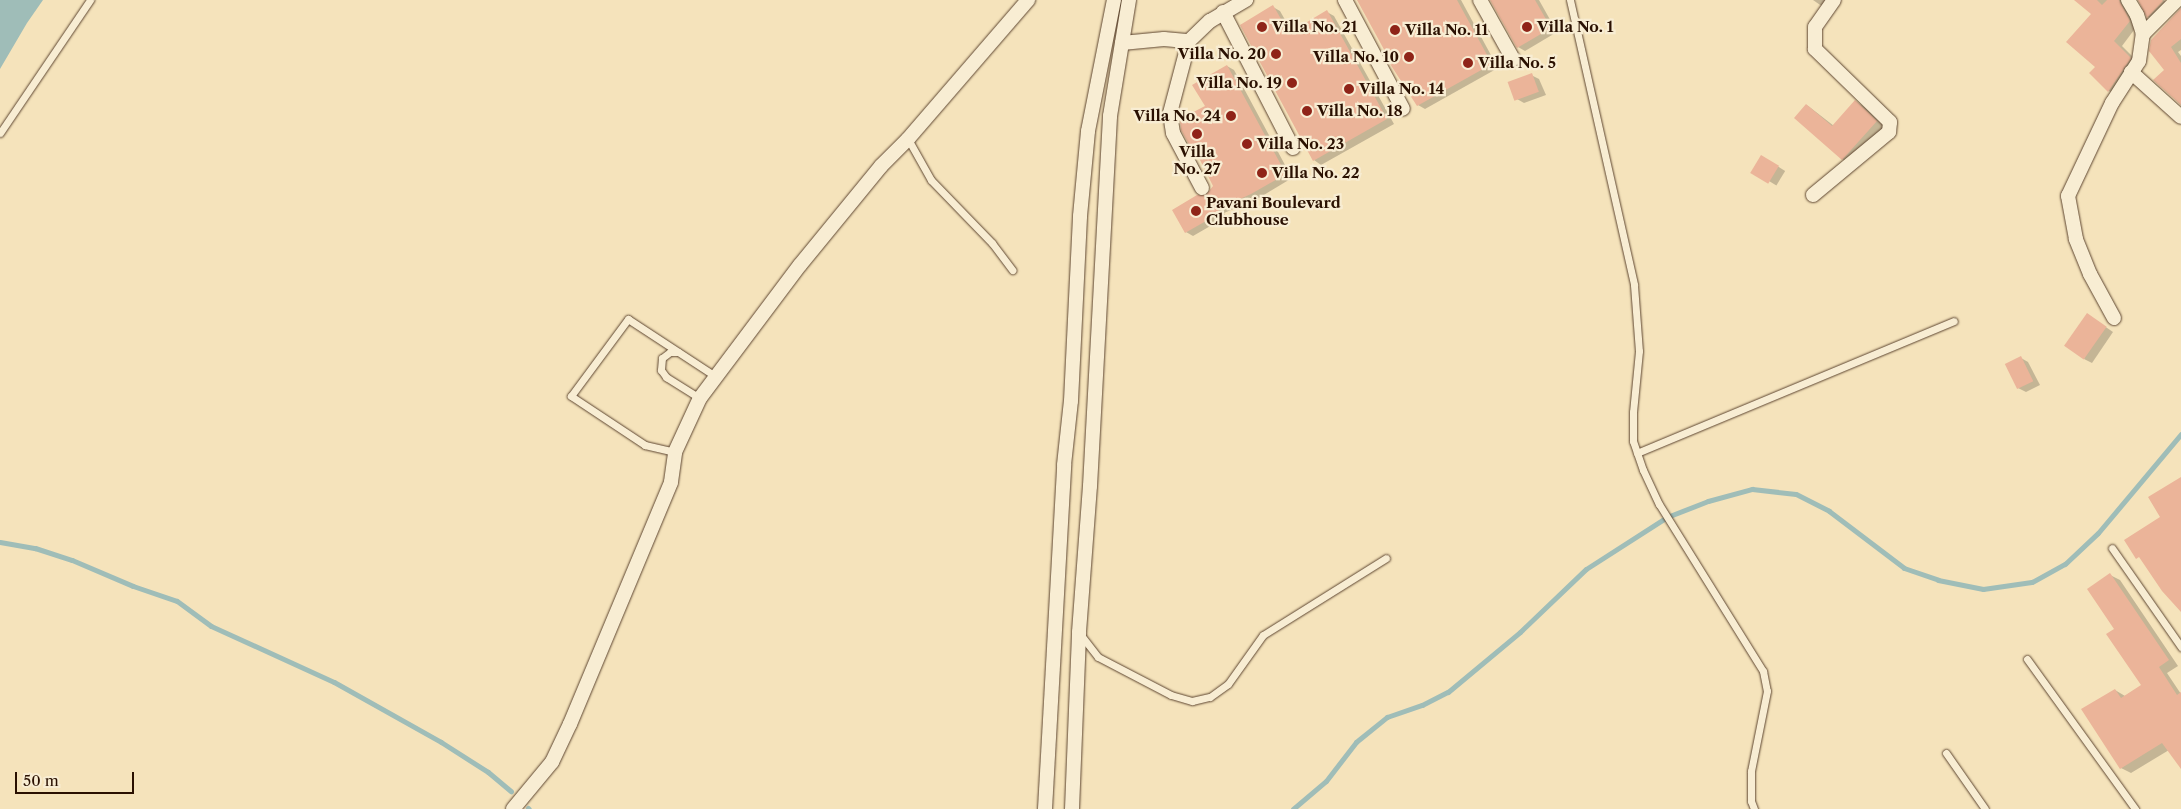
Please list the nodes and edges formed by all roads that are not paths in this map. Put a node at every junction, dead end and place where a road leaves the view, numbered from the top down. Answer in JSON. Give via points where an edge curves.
{"nodes":[{"id":1,"x":90,"y":0,"type":"edge"},
{"id":2,"x":1028,"y":0,"type":"edge"},
{"id":3,"x":1114,"y":0,"type":"edge"},
{"id":4,"x":1130,"y":0,"type":"edge"},
{"id":5,"x":1246,"y":0,"type":"edge"},
{"id":6,"x":1345,"y":0,"type":"edge"},
{"id":7,"x":1480,"y":0,"type":"edge"},
{"id":8,"x":1570,"y":0,"type":"edge"},
{"id":9,"x":1834,"y":0,"type":"edge"},
{"id":10,"x":2128,"y":0,"type":"edge"},
{"id":11,"x":2177,"y":0,"type":"edge"},
{"id":12,"x":1223,"y":12,"type":"junction"},
{"id":13,"x":2143,"y":34,"type":"junction"},
{"id":14,"x":1189,"y":41,"type":"junction"},
{"id":15,"x":1122,"y":43,"type":"junction"},
{"id":16,"x":1512,"y":59,"type":"dead end"},
{"id":17,"x":2131,"y":72,"type":"junction"},
{"id":18,"x":1403,"y":109,"type":"dead end"},
{"id":19,"x":2181,"y":117,"type":"edge"},
{"id":20,"x":0,"y":133,"type":"edge"},
{"id":21,"x":908,"y":139,"type":"junction"},
{"id":22,"x":1293,"y":148,"type":"dead end"},
{"id":23,"x":1202,"y":188,"type":"dead end"},
{"id":24,"x":1813,"y":195,"type":"dead end"},
{"id":25,"x":1012,"y":270,"type":"dead end"},
{"id":26,"x":2114,"y":318,"type":"dead end"},
{"id":27,"x":1954,"y":321,"type":"dead end"},
{"id":28,"x":678,"y":352,"type":"junction"},
{"id":29,"x":715,"y":376,"type":"junction"},
{"id":30,"x":700,"y":398,"type":"junction"},
{"id":31,"x":674,"y":452,"type":"junction"},
{"id":32,"x":1637,"y":453,"type":"junction"},
{"id":33,"x":2112,"y":548,"type":"dead end"},
{"id":34,"x":1386,"y":558,"type":"dead end"},
{"id":35,"x":1079,"y":632,"type":"junction"},
{"id":36,"x":2181,"y":647,"type":"edge"},
{"id":37,"x":2027,"y":659,"type":"dead end"},
{"id":38,"x":1946,"y":753,"type":"dead end"},
{"id":39,"x":513,"y":809,"type":"edge"},
{"id":40,"x":1045,"y":809,"type":"edge"},
{"id":41,"x":1072,"y":809,"type":"edge"},
{"id":42,"x":1754,"y":809,"type":"edge"},
{"id":43,"x":1985,"y":809,"type":"edge"},
{"id":44,"x":2135,"y":809,"type":"edge"}],
"edges":[{"from":1,"to":20,"type":"lane"},
{"from":2,"to":21,"type":"street"},
{"from":3,"to":40,"type":"street","via":[[1088,131],[1080,216]]},
{"from":4,"to":15,"type":"street"},
{"from":5,"to":12,"type":"street"},
{"from":6,"to":18,"type":"street"},
{"from":7,"to":16,"type":"street"},
{"from":8,"to":32,"type":"lane","via":[[1634,285],[1639,351],[1633,412]]},
{"from":9,"to":24,"type":"street","via":[[1815,27],[1815,49],[1890,122],[1889,132]]},
{"from":10,"to":13,"type":"street"},
{"from":11,"to":13,"type":"street"},
{"from":12,"to":14,"type":"street"},
{"from":12,"to":22,"type":"street"},
{"from":13,"to":17,"type":"street","via":[[2139,61]]},
{"from":14,"to":15,"type":"street","via":[[1164,39]]},
{"from":14,"to":23,"type":"street","via":[[1170,124]]},
{"from":15,"to":35,"type":"street","via":[[1110,116]]},
{"from":17,"to":19,"type":"street"},
{"from":17,"to":26,"type":"street","via":[[2095,137],[2068,196],[2076,239],[2090,274]]},
{"from":21,"to":25,"type":"lane","via":[[931,180],[992,243]]},
{"from":21,"to":29,"type":"street","via":[[881,166],[806,258]]},
{"from":27,"to":32,"type":"lane"},
{"from":28,"to":29,"type":"lane"},
{"from":28,"to":30,"type":"lane","via":[[670,352],[662,358],[662,370],[666,377]]},
{"from":28,"to":31,"type":"lane","via":[[628,319],[571,396],[645,445]]},
{"from":29,"to":30,"type":"street"},
{"from":30,"to":31,"type":"street"},
{"from":31,"to":39,"type":"street","via":[[671,482],[570,724],[552,762]]},
{"from":32,"to":42,"type":"lane","via":[[1658,504],[1764,671],[1767,691],[1763,720],[1750,771]]},
{"from":33,"to":36,"type":"lane"},
{"from":34,"to":35,"type":"lane","via":[[1264,636],[1228,684],[1210,697],[1192,700],[1171,695],[1098,657]]},
{"from":35,"to":41,"type":"street"},
{"from":37,"to":44,"type":"lane"},
{"from":38,"to":43,"type":"lane"}]}
